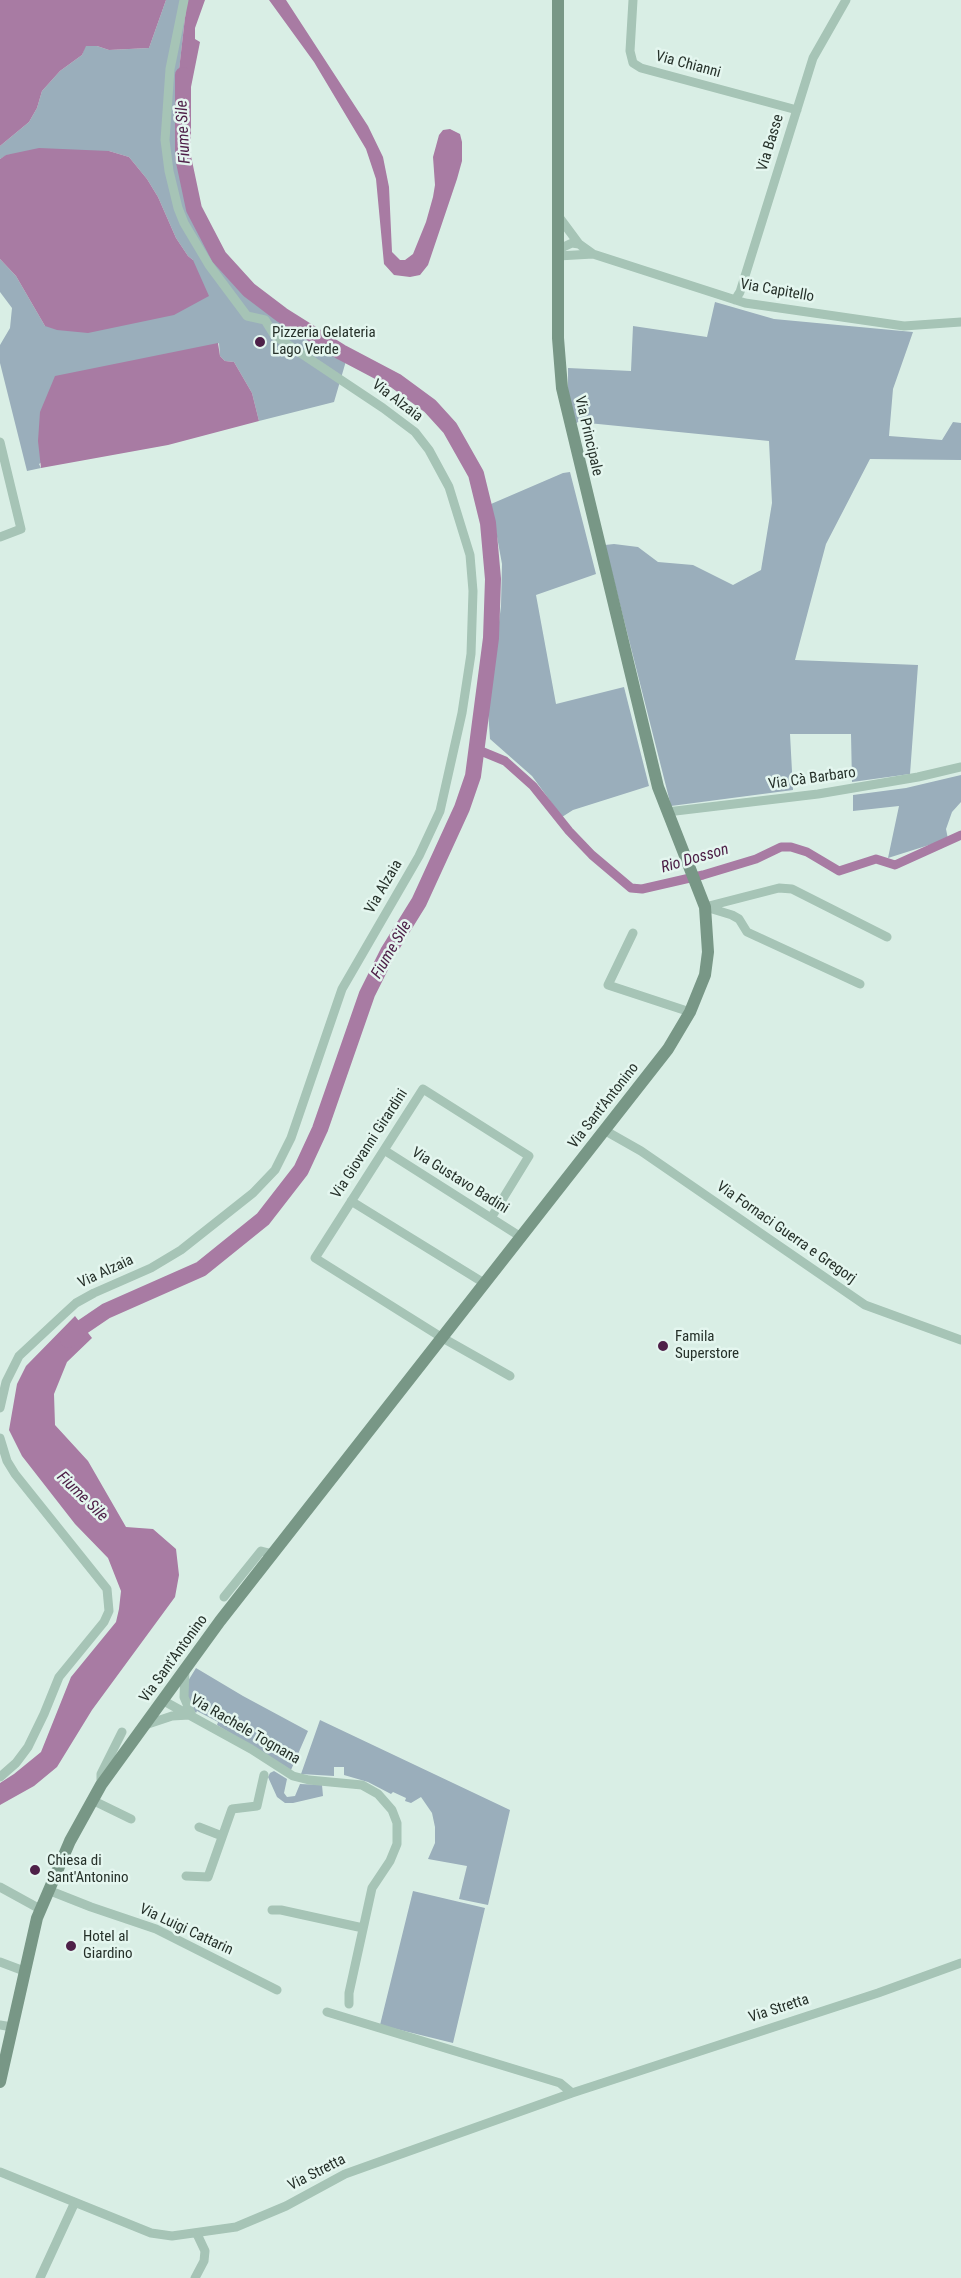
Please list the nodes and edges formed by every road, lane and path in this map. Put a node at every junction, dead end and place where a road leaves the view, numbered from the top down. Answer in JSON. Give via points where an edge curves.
{"nodes":[{"id":1,"x":184,"y":0,"type":"edge"},
{"id":2,"x":558,"y":0,"type":"edge"},
{"id":3,"x":633,"y":0,"type":"edge"},
{"id":4,"x":846,"y":0,"type":"edge"},
{"id":5,"x":797,"y":110,"type":"junction"},
{"id":6,"x":559,"y":217,"type":"junction"},
{"id":7,"x":579,"y":244,"type":"junction"},
{"id":8,"x":559,"y":253,"type":"junction"},
{"id":9,"x":593,"y":254,"type":"junction"},
{"id":10,"x":735,"y":300,"type":"junction"},
{"id":11,"x":961,"y":322,"type":"edge"},
{"id":12,"x":0,"y":442,"type":"edge"},
{"id":13,"x":0,"y":537,"type":"edge"},
{"id":14,"x":961,"y":766,"type":"edge"},
{"id":15,"x":667,"y":812,"type":"junction"},
{"id":16,"x":689,"y":863,"type":"joint"},
{"id":17,"x":705,"y":907,"type":"junction"},
{"id":18,"x":633,"y":933,"type":"dead end"},
{"id":19,"x":886,"y":937,"type":"dead end"},
{"id":20,"x":860,"y":984,"type":"dead end"},
{"id":21,"x":690,"y":1012,"type":"junction"},
{"id":22,"x":604,"y":1130,"type":"junction"},
{"id":23,"x":384,"y":1150,"type":"junction"},
{"id":24,"x":351,"y":1201,"type":"junction"},
{"id":25,"x":491,"y":1218,"type":"junction"},
{"id":26,"x":521,"y":1237,"type":"junction"},
{"id":27,"x":484,"y":1283,"type":"junction"},
{"id":28,"x":441,"y":1337,"type":"junction"},
{"id":29,"x":961,"y":1340,"type":"edge"},
{"id":30,"x":510,"y":1376,"type":"dead end"},
{"id":31,"x":0,"y":1408,"type":"edge"},
{"id":32,"x":0,"y":1438,"type":"edge"},
{"id":33,"x":273,"y":1554,"type":"junction"},
{"id":34,"x":224,"y":1597,"type":"dead end"},
{"id":35,"x":185,"y":1668,"type":"junction"},
{"id":36,"x":162,"y":1700,"type":"junction"},
{"id":37,"x":190,"y":1716,"type":"junction"},
{"id":38,"x":144,"y":1725,"type":"junction"},
{"id":39,"x":122,"y":1732,"type":"dead end"},
{"id":40,"x":264,"y":1775,"type":"dead end"},
{"id":41,"x":0,"y":1777,"type":"edge"},
{"id":42,"x":101,"y":1785,"type":"junction"},
{"id":43,"x":92,"y":1800,"type":"junction"},
{"id":44,"x":130,"y":1819,"type":"dead end"},
{"id":45,"x":199,"y":1827,"type":"dead end"},
{"id":46,"x":222,"y":1836,"type":"junction"},
{"id":47,"x":186,"y":1876,"type":"dead end"},
{"id":48,"x":0,"y":1887,"type":"edge"},
{"id":49,"x":48,"y":1890,"type":"junction"},
{"id":50,"x":40,"y":1909,"type":"junction"},
{"id":51,"x":272,"y":1911,"type":"dead end"},
{"id":52,"x":363,"y":1928,"type":"junction"},
{"id":53,"x":0,"y":1962,"type":"edge"},
{"id":54,"x":961,"y":1963,"type":"edge"},
{"id":55,"x":24,"y":1971,"type":"junction"},
{"id":56,"x":277,"y":1990,"type":"dead end"},
{"id":57,"x":349,"y":2004,"type":"dead end"},
{"id":58,"x":327,"y":2012,"type":"dead end"},
{"id":59,"x":6,"y":2026,"type":"edge"},
{"id":60,"x":0,"y":2081,"type":"edge"},
{"id":61,"x":572,"y":2093,"type":"junction"},
{"id":62,"x":0,"y":2172,"type":"edge"},
{"id":63,"x":75,"y":2202,"type":"junction"},
{"id":64,"x":197,"y":2234,"type":"junction"},
{"id":65,"x":40,"y":2278,"type":"edge"},
{"id":66,"x":195,"y":2278,"type":"edge"}],
"edges":[{"from":1,"to":31,"type":"street","name":"Via Alzaia","via":[[172,52],[165,121],[167,158],[184,223],[247,316],[265,320],[279,339],[415,432],[437,462],[469,548],[473,591],[471,654],[440,811],[419,856],[342,989],[291,1138],[275,1170],[253,1193],[181,1250],[70,1308],[19,1356],[6,1382]]},
{"from":2,"to":6,"type":"main road","name":"Via Principale"},
{"from":3,"to":5,"type":"street","name":"Via Chianni","via":[[633,63]]},
{"from":4,"to":5,"type":"street","name":"Via Basse","via":[[813,58]]},
{"from":5,"to":10,"type":"street","name":"Via Basse"},
{"from":6,"to":7,"type":"street","name":"Via Capitello"},
{"from":6,"to":8,"type":"main road","name":"Via Principale"},
{"from":7,"to":8,"type":"street","via":[[572,243]]},
{"from":7,"to":9,"type":"street","name":"Via Capitello"},
{"from":8,"to":9,"type":"street","name":"Via Capitello"},
{"from":8,"to":15,"type":"main road","name":"Via Principale","via":[[562,388]]},
{"from":9,"to":10,"type":"street","name":"Via Capitello"},
{"from":10,"to":11,"type":"street","name":"Via Capitello","via":[[904,326]]},
{"from":12,"to":13,"type":"street","via":[[21,529]]},
{"from":14,"to":15,"type":"street","name":"Via Cà Barbaro","via":[[818,794]]},
{"from":15,"to":16,"type":"main road","name":"Via Principale"},
{"from":16,"to":17,"type":"main road","name":"Via Sant'Antonino"},
{"from":17,"to":19,"type":"street","via":[[786,888]]},
{"from":17,"to":20,"type":"street","via":[[732,915],[747,932]]},
{"from":17,"to":21,"type":"main road","name":"Via Sant'Antonino","via":[[705,975]]},
{"from":18,"to":21,"type":"street","via":[[608,985]]},
{"from":21,"to":22,"type":"main road","name":"Via Sant'Antonino","via":[[668,1049]]},
{"from":22,"to":26,"type":"main road","name":"Via Sant'Antonino"},
{"from":22,"to":29,"type":"street","name":"Via Fornaci Guerra e Gregorj","via":[[641,1151],[865,1305]]},
{"from":23,"to":24,"type":"street","name":"Via Giovanni Girardini"},
{"from":23,"to":25,"type":"street","name":"Via Gustavo Badini"},
{"from":23,"to":25,"type":"street","name":"Via Giovanni Girardini","via":[[423,1089],[529,1156]]},
{"from":24,"to":27,"type":"street"},
{"from":24,"to":28,"type":"street","name":"Via Giovanni Girardini","via":[[315,1258]]},
{"from":25,"to":26,"type":"street","name":"Via Gustavo Badini"},
{"from":26,"to":27,"type":"main road","name":"Via Sant'Antonino"},
{"from":27,"to":28,"type":"main road","name":"Via Sant'Antonino"},
{"from":28,"to":30,"type":"street"},
{"from":28,"to":33,"type":"main road","name":"Via Sant'Antonino"},
{"from":32,"to":41,"type":"street","via":[[15,1474],[107,1589],[109,1611],[59,1677],[28,1747]]},
{"from":33,"to":34,"type":"street","name":"Via Sant'Antonino","via":[[261,1551]]},
{"from":33,"to":35,"type":"main road","name":"Via Sant'Antonino"},
{"from":35,"to":36,"type":"main road","name":"Via Sant'Antonino"},
{"from":35,"to":37,"type":"street","via":[[184,1697]]},
{"from":36,"to":37,"type":"street","name":"Via Rachele Tognana"},
{"from":36,"to":38,"type":"main road","name":"Via Sant'Antonino"},
{"from":37,"to":38,"type":"street","via":[[172,1716]]},
{"from":37,"to":52,"type":"street","name":"Via Rachele Tognana","via":[[293,1776],[362,1785],[387,1803],[397,1823],[397,1844],[374,1885]]},
{"from":38,"to":42,"type":"main road","name":"Via Sant'Antonino"},
{"from":39,"to":42,"type":"street","name":"Via Sant'Antonino","via":[[101,1774]]},
{"from":40,"to":46,"type":"street","via":[[257,1806],[232,1809]]},
{"from":42,"to":43,"type":"main road","name":"Via Sant'Antonino"},
{"from":43,"to":44,"type":"street"},
{"from":43,"to":49,"type":"main road","name":"Via Sant'Antonino"},
{"from":45,"to":46,"type":"street"},
{"from":46,"to":47,"type":"street","via":[[208,1877]]},
{"from":48,"to":50,"type":"street"},
{"from":49,"to":50,"type":"main road","name":"Via Sant'Antonino"},
{"from":49,"to":56,"type":"street","name":"Via Luigi Cattarin","via":[[156,1929]]},
{"from":50,"to":55,"type":"main road","name":"Via Sant'Antonino"},
{"from":51,"to":52,"type":"street"},
{"from":52,"to":57,"type":"street","name":"Via Rachele Tognana"},
{"from":53,"to":55,"type":"street"},
{"from":54,"to":61,"type":"street","name":"Via Stretta"},
{"from":55,"to":59,"type":"main road","name":"Via Sant'Antonino"},
{"from":58,"to":61,"type":"street","via":[[560,2083]]},
{"from":59,"to":60,"type":"main road","name":"Via Sant'Antonino"},
{"from":61,"to":64,"type":"street","name":"Via Stretta","via":[[345,2174],[236,2227]]},
{"from":62,"to":63,"type":"street","name":"Via Stretta"},
{"from":63,"to":64,"type":"street","name":"Via Stretta","via":[[152,2233]]},
{"from":63,"to":65,"type":"street"},
{"from":64,"to":66,"type":"street","via":[[205,2251]]}]}
